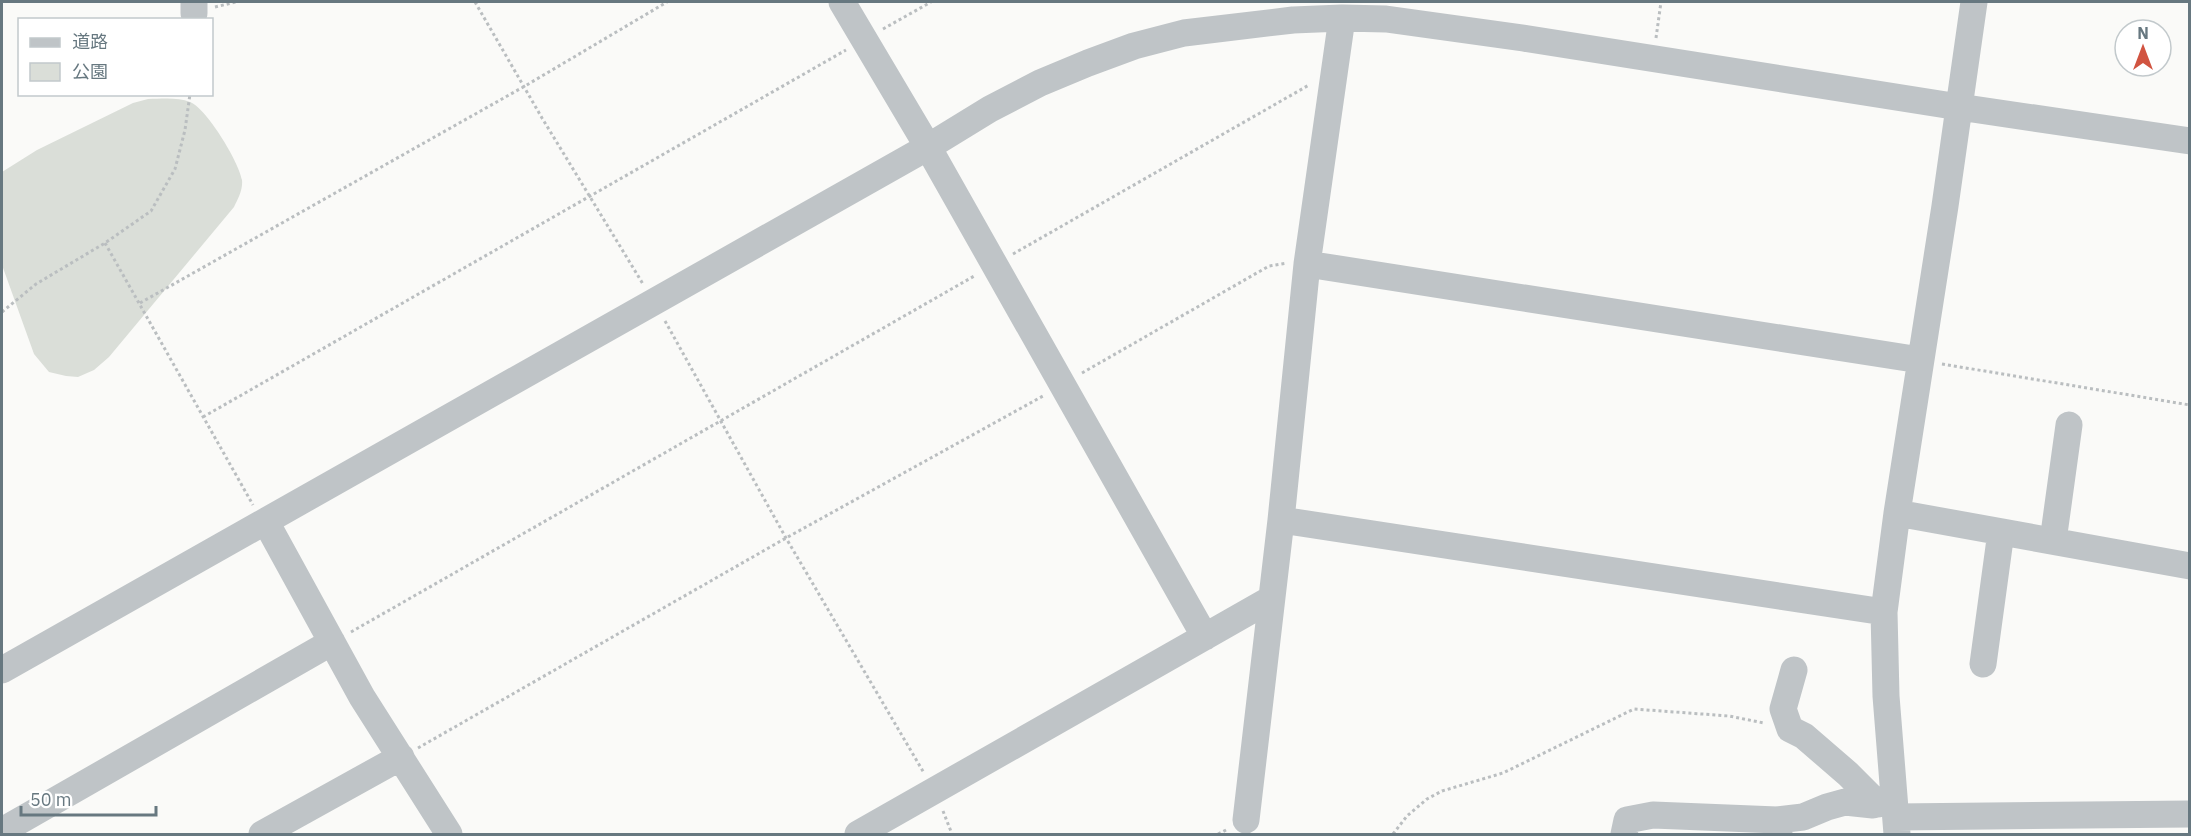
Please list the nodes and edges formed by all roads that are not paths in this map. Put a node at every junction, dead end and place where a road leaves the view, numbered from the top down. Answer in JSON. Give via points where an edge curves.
{"nodes":[{"id":1,"x":842,"y":2,"type":"edge"},
{"id":2,"x":1974,"y":2,"type":"edge"},
{"id":3,"x":1342,"y":18,"type":"junction"},
{"id":4,"x":1959,"y":107,"type":"junction"},
{"id":5,"x":2190,"y":141,"type":"edge"},
{"id":6,"x":928,"y":147,"type":"junction"},
{"id":7,"x":1307,"y":264,"type":"junction"},
{"id":8,"x":1920,"y":360,"type":"junction"},
{"id":9,"x":2070,"y":425,"type":"dead end"},
{"id":10,"x":1897,"y":513,"type":"junction"},
{"id":11,"x":1281,"y":520,"type":"junction"},
{"id":12,"x":266,"y":522,"type":"junction"},
{"id":13,"x":2001,"y":532,"type":"junction"},
{"id":14,"x":2054,"y":541,"type":"junction"},
{"id":15,"x":2190,"y":566,"type":"edge"},
{"id":16,"x":1271,"y":599,"type":"junction"},
{"id":17,"x":1884,"y":612,"type":"junction"},
{"id":18,"x":1205,"y":637,"type":"junction"},
{"id":19,"x":332,"y":642,"type":"junction"},
{"id":20,"x":1983,"y":664,"type":"dead end"},
{"id":21,"x":2,"y":670,"type":"edge"},
{"id":22,"x":1794,"y":670,"type":"dead end"},
{"id":23,"x":401,"y":757,"type":"junction"},
{"id":24,"x":1891,"y":814,"type":"edge"},
{"id":25,"x":2190,"y":814,"type":"edge"},
{"id":26,"x":1246,"y":820,"type":"dead end"},
{"id":27,"x":1778,"y":827,"type":"edge"},
{"id":28,"x":2,"y":831,"type":"edge"},
{"id":29,"x":262,"y":834,"type":"edge"},
{"id":30,"x":449,"y":834,"type":"edge"},
{"id":31,"x":858,"y":834,"type":"edge"},
{"id":32,"x":1624,"y":834,"type":"edge"}],
"edges":[{"from":1,"to":6,"type":"street"},
{"from":2,"to":4,"type":"street"},
{"from":3,"to":4,"type":"street","via":[[1426,24]]},
{"from":3,"to":6,"type":"street","via":[[1184,33],[1134,46],[1040,83]]},
{"from":3,"to":7,"type":"street"},
{"from":4,"to":5,"type":"street"},
{"from":4,"to":8,"type":"street"},
{"from":6,"to":12,"type":"street"},
{"from":6,"to":18,"type":"street"},
{"from":7,"to":8,"type":"street"},
{"from":7,"to":11,"type":"street"},
{"from":8,"to":10,"type":"street"},
{"from":9,"to":14,"type":"street"},
{"from":10,"to":13,"type":"street"},
{"from":10,"to":17,"type":"street"},
{"from":11,"to":16,"type":"street"},
{"from":11,"to":17,"type":"street"},
{"from":12,"to":19,"type":"street"},
{"from":12,"to":21,"type":"street"},
{"from":13,"to":14,"type":"street"},
{"from":13,"to":20,"type":"street"},
{"from":14,"to":15,"type":"street"},
{"from":16,"to":18,"type":"street"},
{"from":16,"to":26,"type":"street"},
{"from":17,"to":24,"type":"street"},
{"from":18,"to":31,"type":"street"},
{"from":19,"to":23,"type":"street"},
{"from":19,"to":28,"type":"street"},
{"from":22,"to":24,"type":"street","via":[[1783,709],[1790,729],[1804,736]]},
{"from":23,"to":29,"type":"street"},
{"from":23,"to":30,"type":"street"},
{"from":24,"to":25,"type":"street"},
{"from":24,"to":27,"type":"street","via":[[1873,805],[1845,802]]},
{"from":27,"to":32,"type":"street","via":[[1653,815],[1627,820]]}]}
